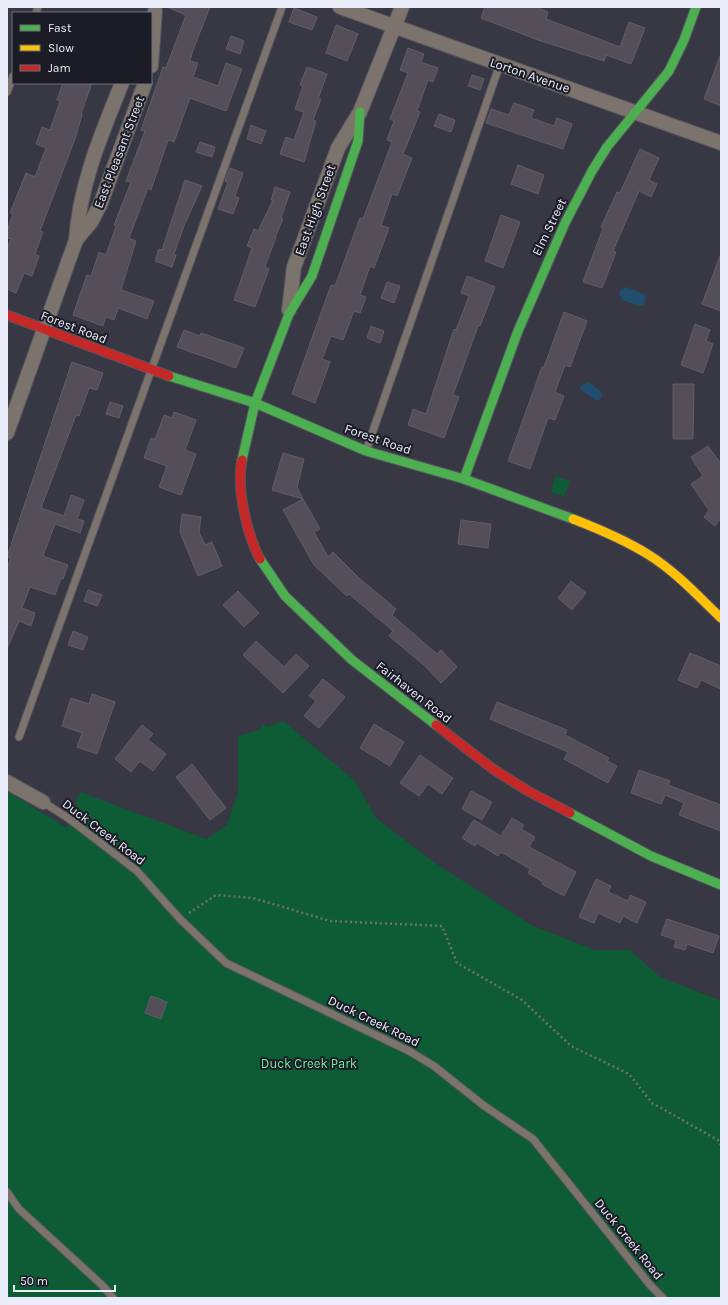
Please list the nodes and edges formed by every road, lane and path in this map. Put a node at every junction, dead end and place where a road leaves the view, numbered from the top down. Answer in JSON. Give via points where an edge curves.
{"nodes":[{"id":1,"x":282,"y":7,"type":"edge"},
{"id":2,"x":340,"y":7,"type":"edge"},
{"id":3,"x":402,"y":7,"type":"edge"},
{"id":4,"x":696,"y":7,"type":"edge"},
{"id":5,"x":154,"y":12,"type":"edge"},
{"id":6,"x":394,"y":26,"type":"junction"},
{"id":7,"x":152,"y":48,"type":"edge"},
{"id":8,"x":500,"y":64,"type":"junction"},
{"id":9,"x":12,"y":79,"type":"edge"},
{"id":10,"x":122,"y":84,"type":"edge"},
{"id":11,"x":145,"y":84,"type":"edge"},
{"id":12,"x":7,"y":92,"type":"edge"},
{"id":13,"x":360,"y":112,"type":"junction"},
{"id":14,"x":636,"y":112,"type":"junction"},
{"id":15,"x":721,"y":143,"type":"edge"},
{"id":16,"x":76,"y":240,"type":"junction"},
{"id":17,"x":289,"y":314,"type":"junction"},
{"id":18,"x":7,"y":315,"type":"edge"},
{"id":19,"x":44,"y":329,"type":"junction"},
{"id":20,"x":152,"y":370,"type":"junction"},
{"id":21,"x":255,"y":403,"type":"junction"},
{"id":22,"x":7,"y":433,"type":"edge"},
{"id":23,"x":366,"y":451,"type":"junction"},
{"id":24,"x":464,"y":480,"type":"junction"},
{"id":25,"x":721,"y":618,"type":"edge"},
{"id":26,"x":19,"y":737,"type":"dead end"},
{"id":27,"x":7,"y":782,"type":"edge"},
{"id":28,"x":43,"y":802,"type":"joint"},
{"id":29,"x":721,"y":885,"type":"edge"},
{"id":30,"x":180,"y":919,"type":"junction"},
{"id":31,"x":721,"y":1145,"type":"edge"},
{"id":32,"x":7,"y":1192,"type":"edge"},
{"id":33,"x":113,"y":1298,"type":"edge"},
{"id":34,"x":663,"y":1298,"type":"edge"}],
"edges":[{"from":1,"to":20,"type":"lane"},
{"from":2,"to":6,"type":"street","name":"Lorton Avenue"},
{"from":3,"to":6,"type":"street","name":"East High Street"},
{"from":4,"to":14,"type":"street","name":"Elm Street","via":[[669,70]]},
{"from":5,"to":7,"type":"street"},
{"from":6,"to":8,"type":"street","name":"Lorton Avenue"},
{"from":6,"to":13,"type":"street","name":"East High Street"},
{"from":8,"to":14,"type":"street","name":"Lorton Avenue"},
{"from":8,"to":23,"type":"lane"},
{"from":9,"to":12,"type":"lane"},
{"from":10,"to":16,"type":"street","name":"East Pleasant Street","via":[[87,176],[78,213]]},
{"from":11,"to":16,"type":"street","name":"East Pleasant Street","via":[[100,205],[91,222]]},
{"from":13,"to":17,"type":"street","name":"East High Street","via":[[358,141],[312,276]]},
{"from":13,"to":17,"type":"street","name":"East High Street","via":[[338,148],[294,267]]},
{"from":14,"to":15,"type":"street","name":"Lorton Avenue"},
{"from":14,"to":24,"type":"street","name":"Elm Street","via":[[595,165],[550,253],[518,328]]},
{"from":16,"to":19,"type":"street","name":"East Pleasant Street"},
{"from":17,"to":21,"type":"street","name":"East High Street"},
{"from":18,"to":19,"type":"street","name":"Forest Road"},
{"from":19,"to":20,"type":"street","name":"Forest Road"},
{"from":19,"to":22,"type":"street","name":"East Pleasant Street"},
{"from":20,"to":21,"type":"street","name":"Forest Road"},
{"from":20,"to":26,"type":"lane"},
{"from":21,"to":23,"type":"street","name":"Forest Road"},
{"from":21,"to":29,"type":"street","name":"Fairhaven Road","via":[[242,466],[242,493],[248,528],[259,558],[285,596],[352,660],[493,769],[528,791],[651,856]]},
{"from":23,"to":24,"type":"street","name":"Forest Road"},
{"from":24,"to":25,"type":"street","name":"Forest Road","via":[[567,516],[628,543],[675,575]]},
{"from":27,"to":28,"type":"street"},
{"from":28,"to":30,"type":"lane","name":"Duck Creek Road","via":[[137,871]]},
{"from":30,"to":31,"type":"path","via":[[216,895],[253,898],[330,921],[442,926],[457,963],[522,1000],[571,1046],[629,1074],[652,1103],[718,1140]]},
{"from":30,"to":34,"type":"lane","name":"Duck Creek Road","via":[[226,963],[409,1051],[434,1066],[483,1105],[533,1139]]},
{"from":32,"to":33,"type":"lane","via":[[19,1209]]}]}
